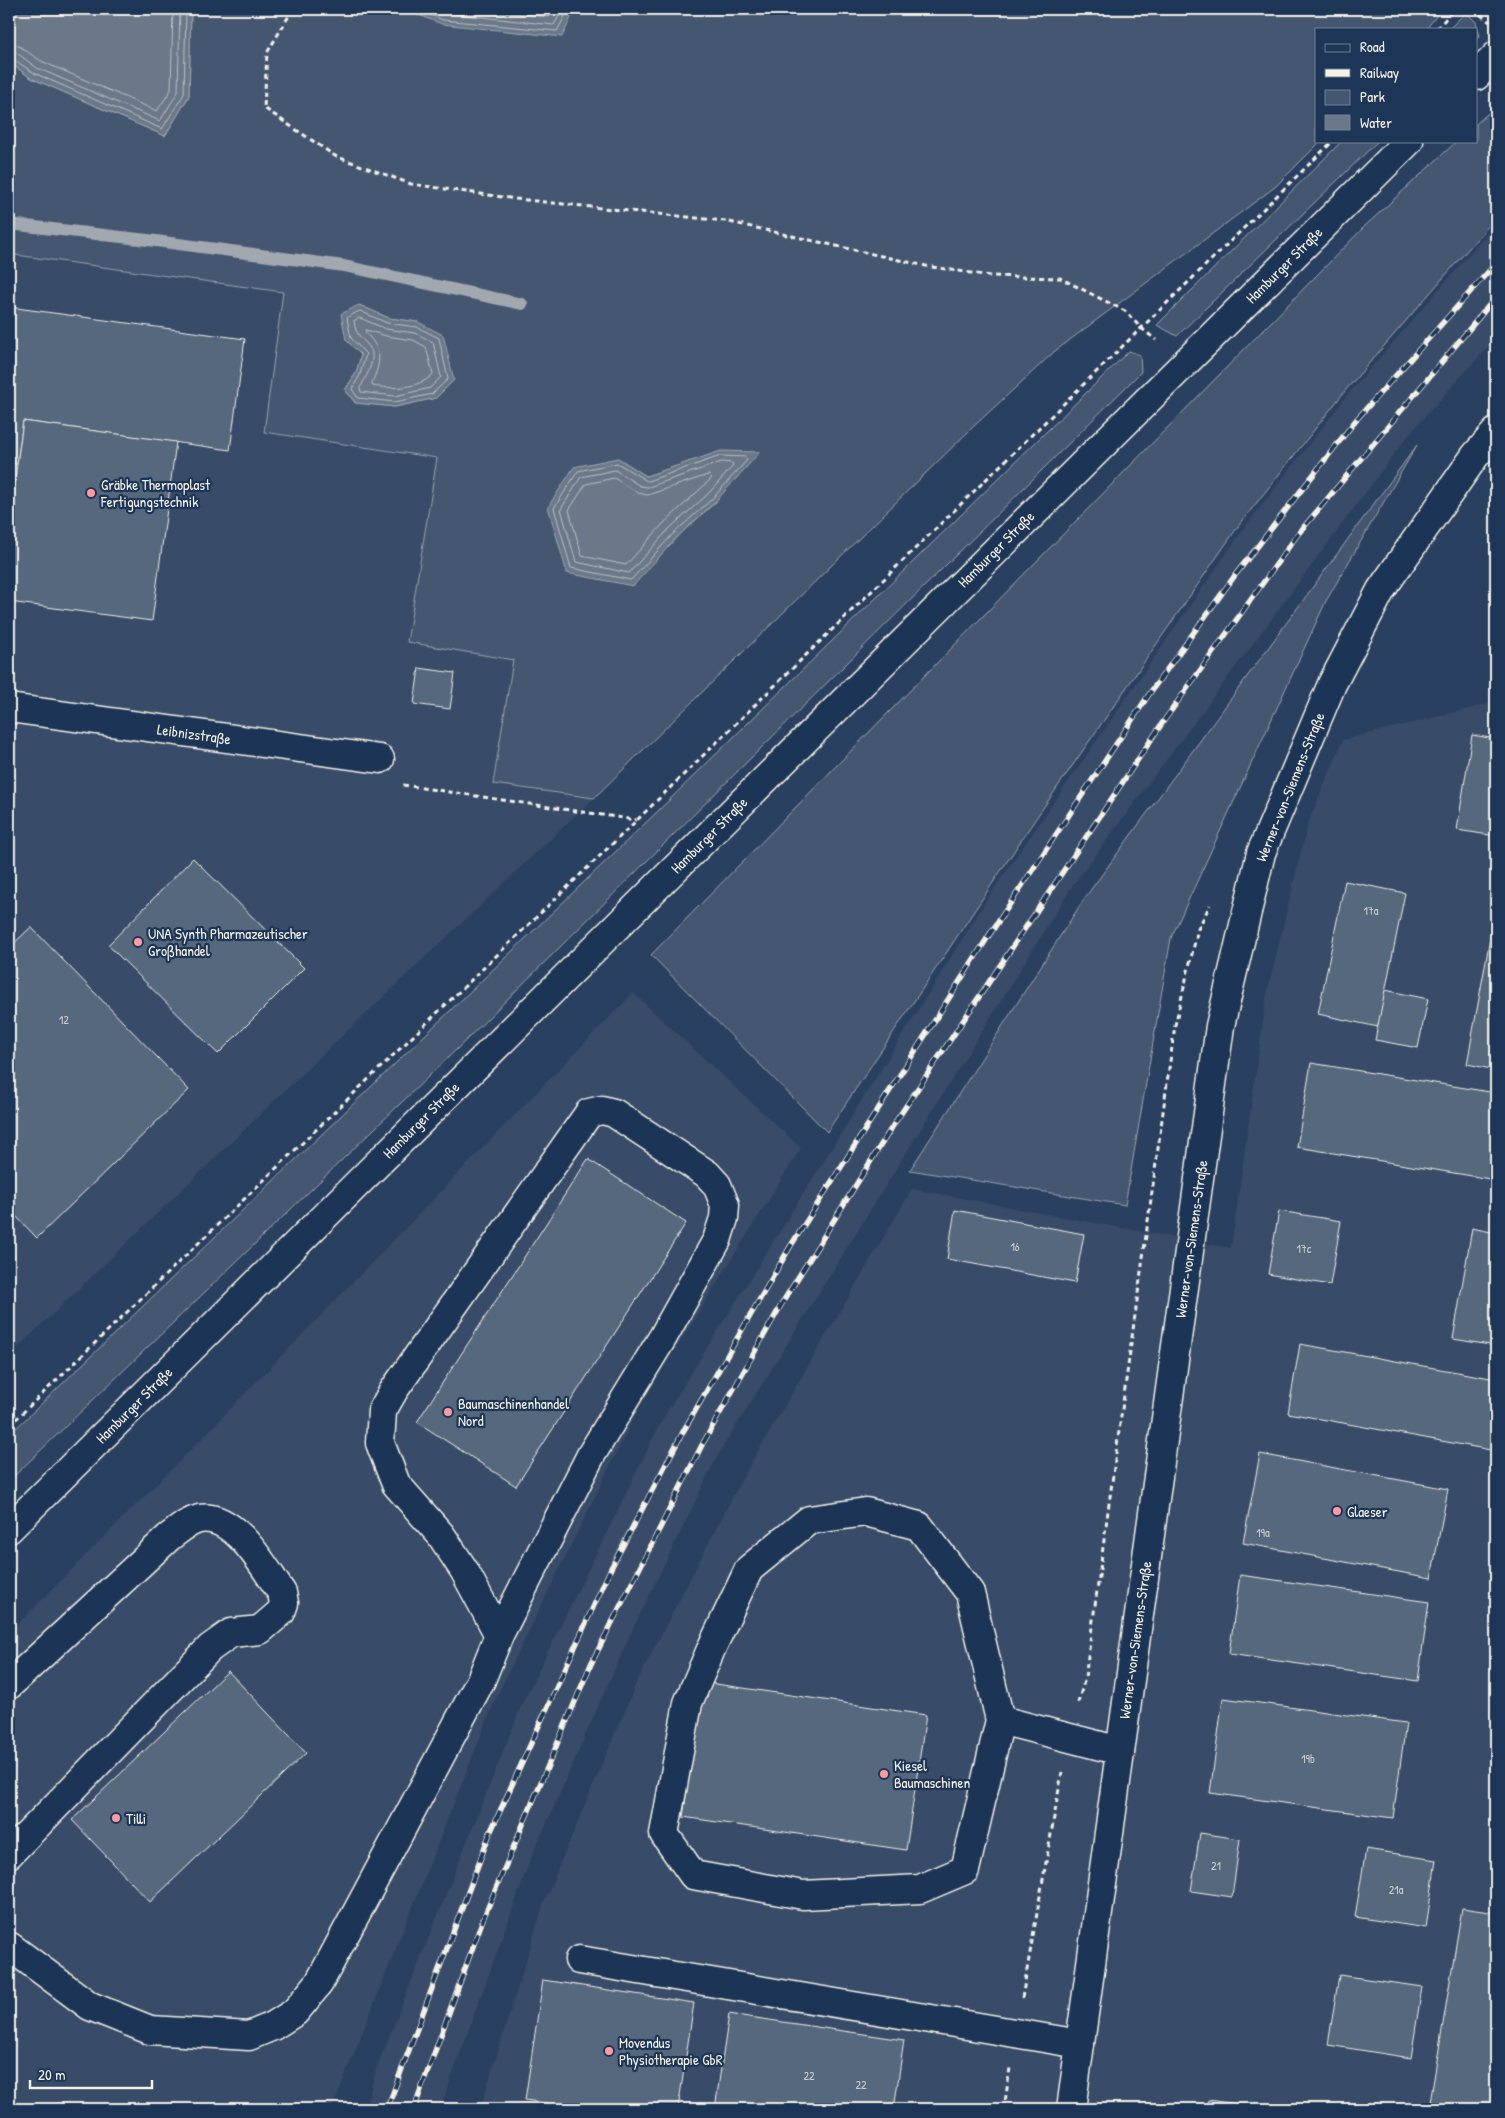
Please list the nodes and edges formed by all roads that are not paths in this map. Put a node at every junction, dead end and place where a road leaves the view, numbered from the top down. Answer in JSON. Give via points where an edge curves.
{"nodes":[{"id":1,"x":1496,"y":56,"type":"edge"},
{"id":2,"x":1478,"y":74,"type":"edge"},
{"id":3,"x":1408,"y":142,"type":"edge"},
{"id":4,"x":1496,"y":432,"type":"edge"},
{"id":5,"x":9,"y":708,"type":"edge"},
{"id":6,"x":380,"y":759,"type":"road end"},
{"id":7,"x":9,"y":1529,"type":"edge"},
{"id":8,"x":499,"y":1635,"type":"junction"},
{"id":9,"x":9,"y":1686,"type":"edge"},
{"id":10,"x":1000,"y":1720,"type":"junction"},
{"id":11,"x":1120,"y":1751,"type":"junction"},
{"id":12,"x":9,"y":1854,"type":"edge"},
{"id":13,"x":9,"y":1946,"type":"edge"},
{"id":14,"x":579,"y":1960,"type":"dead end"},
{"id":15,"x":1080,"y":2044,"type":"junction"},
{"id":16,"x":1071,"y":2109,"type":"edge"}],
"edges":[{"from":1,"to":2,"type":"street"},
{"from":3,"to":7,"type":"street","name":"Hamburger Straße"},
{"from":4,"to":11,"type":"street","name":"Werner-von-Siemens-Straße","via":[[1475,456],[1381,590],[1332,684],[1261,852],[1220,1026]]},
{"from":5,"to":6,"type":"street","name":"Leibnizstraße"},
{"from":8,"to":8,"type":"street","via":[[591,1455],[667,1329],[716,1240],[724,1218],[722,1194],[708,1174],[614,1113],[602,1110],[589,1113],[382,1411],[380,1442],[396,1484],[441,1535]]},
{"from":8,"to":13,"type":"street","via":[[481,1680],[319,1983],[295,2012],[273,2026],[249,2036],[150,2030],[90,2006]]},
{"from":9,"to":12,"type":"street","via":[[186,1524],[201,1519],[220,1522],[237,1532],[282,1593],[284,1603],[280,1612],[260,1630],[230,1633],[210,1648]]},
{"from":10,"to":10,"type":"street","via":[[970,1593],[919,1526],[866,1512],[809,1520],[749,1569],[712,1646],[688,1703],[664,1834],[693,1875],[803,1895],[920,1890],[965,1870]]},
{"from":10,"to":11,"type":"street"},
{"from":11,"to":15,"type":"street","name":"Werner-von-Siemens-Straße"},
{"from":14,"to":15,"type":"street"},
{"from":15,"to":16,"type":"street","name":"Werner-von-Siemens-Straße"}]}
